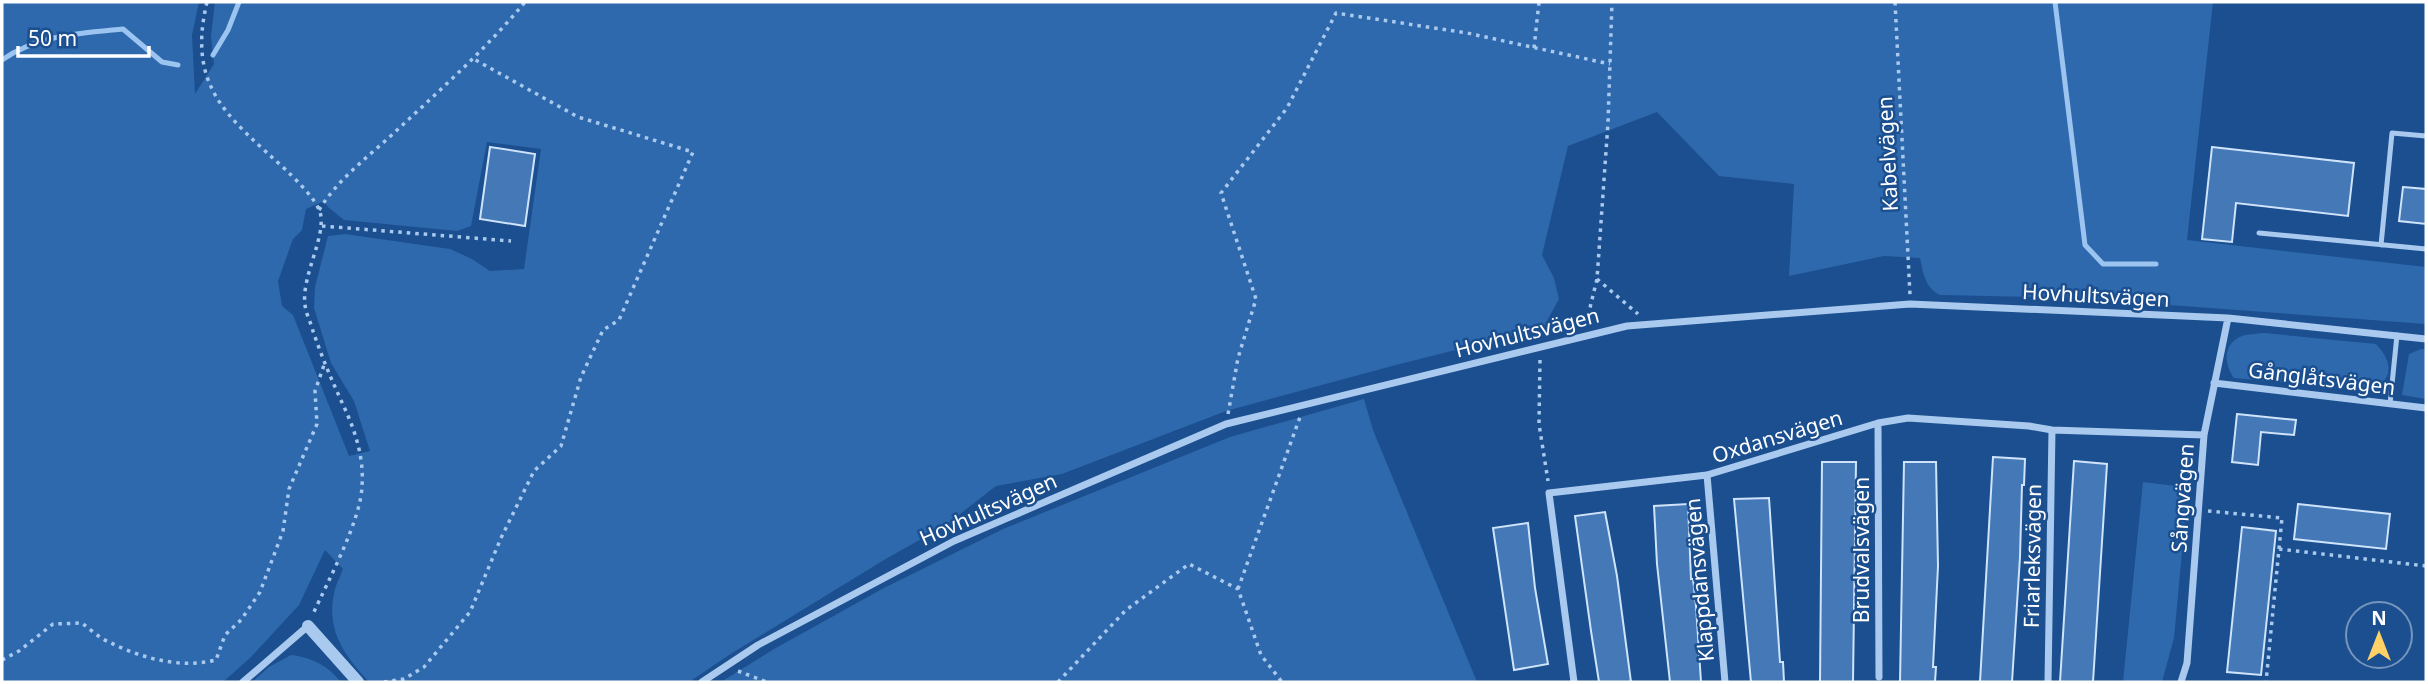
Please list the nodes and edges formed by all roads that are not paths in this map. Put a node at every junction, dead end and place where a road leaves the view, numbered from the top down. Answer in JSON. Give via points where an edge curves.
{"nodes":[{"id":1,"x":2426,"y":136,"type":"edge"},
{"id":2,"x":2259,"y":233,"type":"dead end"},
{"id":3,"x":2381,"y":245,"type":"junction"},
{"id":4,"x":2426,"y":249,"type":"edge"},
{"id":5,"x":2228,"y":318,"type":"junction"},
{"id":6,"x":2397,"y":335,"type":"junction"},
{"id":7,"x":2426,"y":338,"type":"edge"},
{"id":8,"x":2214,"y":383,"type":"junction"},
{"id":9,"x":2390,"y":404,"type":"junction"},
{"id":10,"x":2426,"y":408,"type":"edge"},
{"id":11,"x":1878,"y":423,"type":"junction"},
{"id":12,"x":2052,"y":430,"type":"junction"},
{"id":13,"x":2204,"y":435,"type":"junction"},
{"id":14,"x":1707,"y":475,"type":"junction"},
{"id":15,"x":308,"y":626,"type":"joint"},
{"id":16,"x":1879,"y":677,"type":"dead end"},
{"id":17,"x":243,"y":682,"type":"edge"},
{"id":18,"x":358,"y":682,"type":"edge"},
{"id":19,"x":702,"y":682,"type":"edge"},
{"id":20,"x":1574,"y":682,"type":"edge"},
{"id":21,"x":1725,"y":682,"type":"edge"},
{"id":22,"x":2048,"y":682,"type":"edge"},
{"id":23,"x":2181,"y":682,"type":"edge"}],
"edges":[{"from":1,"to":3,"type":"lane","via":[[2392,133]]},
{"from":2,"to":3,"type":"lane"},
{"from":3,"to":4,"type":"lane"},
{"from":5,"to":6,"type":"street","name":"Hovhultsvägen"},
{"from":5,"to":8,"type":"street","name":"Sångvägen"},
{"from":5,"to":19,"type":"street","name":"Hovhultsvägen","via":[[1910,304],[1627,326],[1226,424],[954,541],[758,645]]},
{"from":6,"to":7,"type":"street","name":"Hovhultsvägen"},
{"from":6,"to":9,"type":"lane"},
{"from":8,"to":9,"type":"street","name":"Gånglåtsvägen"},
{"from":8,"to":13,"type":"street","name":"Sångvägen"},
{"from":9,"to":10,"type":"street","name":"Gånglåtsvägen"},
{"from":11,"to":12,"type":"street","name":"Oxdansvägen","via":[[1908,418]]},
{"from":11,"to":14,"type":"street","name":"Oxdansvägen"},
{"from":11,"to":16,"type":"street","name":"Brudvalsvägen"},
{"from":12,"to":13,"type":"street","name":"Oxdansvägen"},
{"from":12,"to":22,"type":"street","name":"Friarleksvägen"},
{"from":13,"to":23,"type":"street","name":"Sångvägen","via":[[2187,663]]},
{"from":14,"to":20,"type":"street","name":"Oxdansvägen","via":[[1549,493]]},
{"from":14,"to":21,"type":"street","name":"Klappdansvägen"},
{"from":15,"to":17,"type":"street"},
{"from":15,"to":18,"type":"street"}]}
